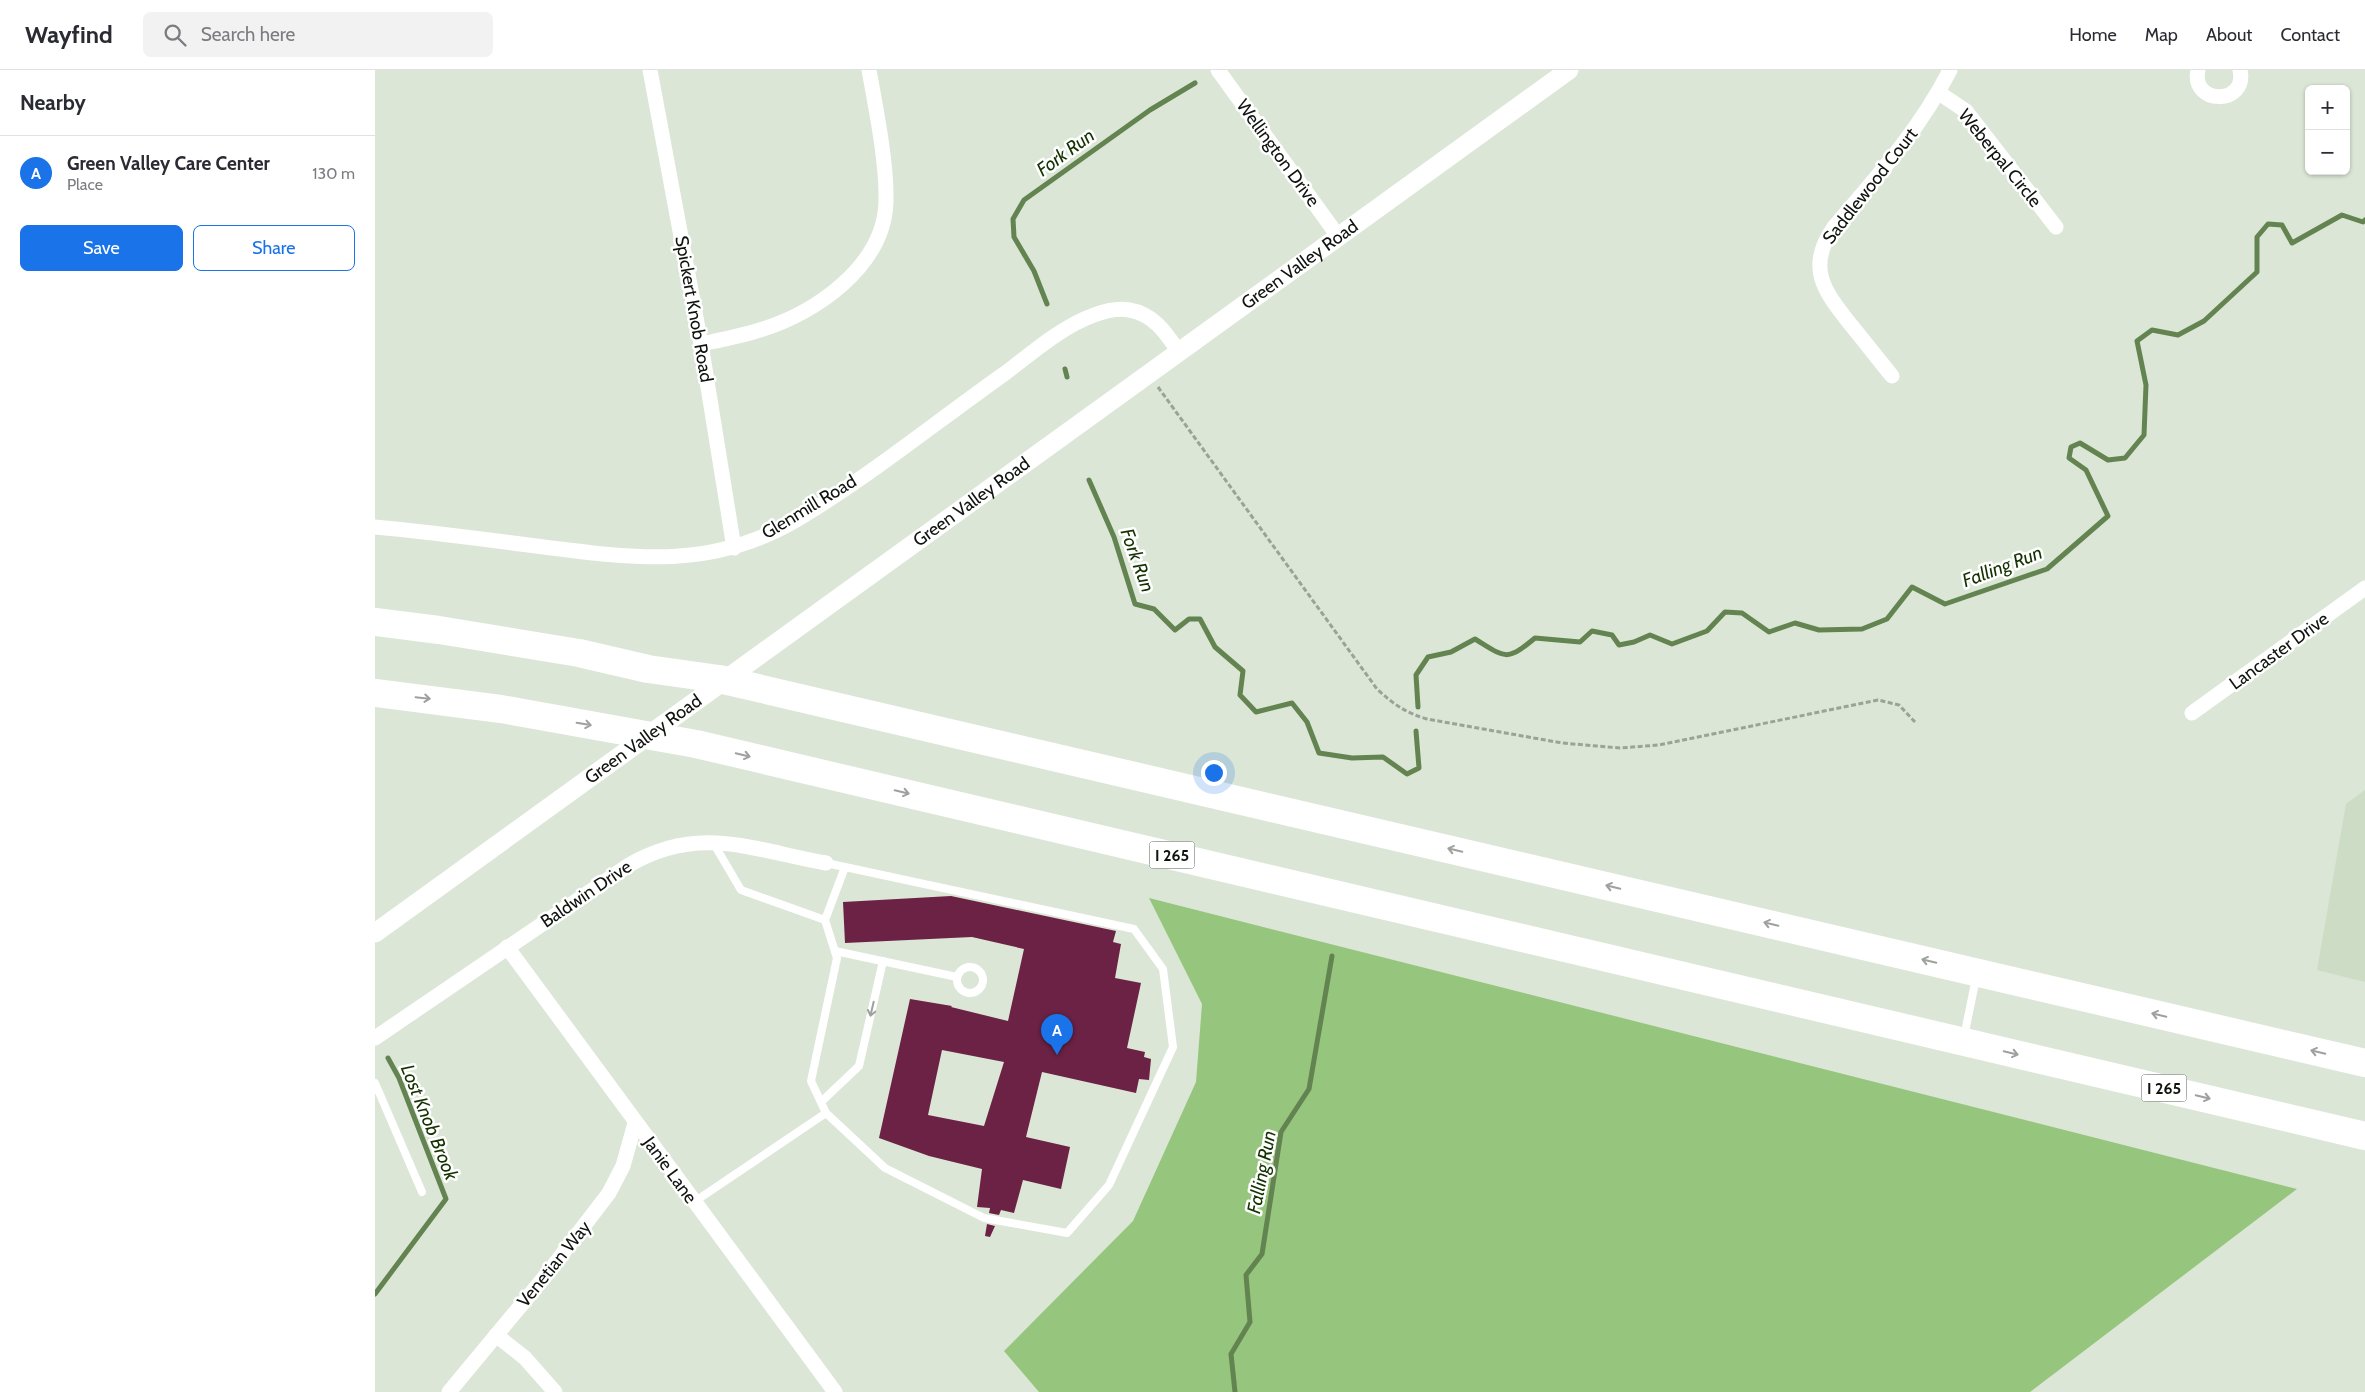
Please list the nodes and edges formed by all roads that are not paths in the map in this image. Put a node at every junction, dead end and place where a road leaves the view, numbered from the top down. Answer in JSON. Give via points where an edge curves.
{"nodes":[{"id":1,"x":650,"y":70,"type":"edge"},
{"id":2,"x":869,"y":70,"type":"edge"},
{"id":3,"x":1218,"y":70,"type":"edge"},
{"id":4,"x":1569,"y":70,"type":"edge"},
{"id":5,"x":1950,"y":70,"type":"edge"},
{"id":6,"x":2198,"y":70,"type":"edge"},
{"id":7,"x":2240,"y":70,"type":"edge"},
{"id":8,"x":1939,"y":93,"type":"junction"},
{"id":9,"x":2057,"y":228,"type":"dead end"},
{"id":10,"x":1338,"y":236,"type":"junction"},
{"id":11,"x":701,"y":344,"type":"junction"},
{"id":12,"x":1179,"y":352,"type":"junction"},
{"id":13,"x":1892,"y":376,"type":"dead end"},
{"id":14,"x":375,"y":527,"type":"edge"},
{"id":15,"x":734,"y":548,"type":"junction"},
{"id":16,"x":2365,"y":588,"type":"edge"},
{"id":17,"x":375,"y":622,"type":"edge"},
{"id":18,"x":375,"y":693,"type":"edge"},
{"id":19,"x":2192,"y":713,"type":"dead end"},
{"id":20,"x":713,"y":842,"type":"junction"},
{"id":21,"x":826,"y":864,"type":"joint"},
{"id":22,"x":845,"y":867,"type":"junction"},
{"id":23,"x":825,"y":920,"type":"junction"},
{"id":24,"x":375,"y":933,"type":"edge"},
{"id":25,"x":507,"y":947,"type":"junction"},
{"id":26,"x":835,"y":951,"type":"junction"},
{"id":27,"x":883,"y":961,"type":"junction"},
{"id":28,"x":1977,"y":972,"type":"junction"},
{"id":29,"x":957,"y":977,"type":"dead end"},
{"id":30,"x":375,"y":1038,"type":"edge"},
{"id":31,"x":1963,"y":1042,"type":"junction"},
{"id":32,"x":2365,"y":1063,"type":"edge"},
{"id":33,"x":375,"y":1083,"type":"edge"},
{"id":34,"x":821,"y":1102,"type":"junction"},
{"id":35,"x":826,"y":1113,"type":"junction"},
{"id":36,"x":635,"y":1123,"type":"junction"},
{"id":37,"x":2365,"y":1136,"type":"edge"},
{"id":38,"x":422,"y":1192,"type":"dead end"},
{"id":39,"x":694,"y":1202,"type":"junction"},
{"id":40,"x":496,"y":1335,"type":"junction"},
{"id":41,"x":449,"y":1392,"type":"edge"},
{"id":42,"x":555,"y":1392,"type":"edge"},
{"id":43,"x":835,"y":1392,"type":"edge"}],
"edges":[{"from":1,"to":11,"type":"street","name":"Spickert Knob Road"},
{"from":2,"to":11,"type":"street","via":[[886,204],[877,241],[868,257],[841,284],[792,317],[760,330]]},
{"from":3,"to":10,"type":"street","name":"Wellington Drive"},
{"from":4,"to":10,"type":"street","name":"Green Valley Road"},
{"from":5,"to":8,"type":"street","name":"Saddlewood Court"},
{"from":6,"to":7,"type":"street","via":[[2199,85],[2213,97],[2232,93],[2239,86]]},
{"from":8,"to":9,"type":"street","name":"Weberpal Circle","via":[[1966,112]]},
{"from":8,"to":13,"type":"street","name":"Saddlewood Court","via":[[1903,146],[1824,240],[1820,255],[1819,272],[1828,296]]},
{"from":10,"to":12,"type":"street","name":"Green Valley Road"},
{"from":11,"to":15,"type":"street","name":"Spickert Knob Road"},
{"from":12,"to":15,"type":"street","name":"Glenmill Road","via":[[1160,326],[1143,314],[1112,310],[1094,315],[1055,336],[798,519]]},
{"from":12,"to":24,"type":"street","name":"Green Valley Road"},
{"from":14,"to":15,"type":"street","name":"Glenmill Road","via":[[642,558],[692,556]]},
{"from":16,"to":19,"type":"street","name":"Lancaster Drive"},
{"from":28,"to":17,"type":"highway","one_way":true,"via":[[719,679],[579,653]]},
{"from":18,"to":31,"type":"highway","number":"I 265","one_way":true,"via":[[501,709],[696,744]]},
{"from":20,"to":21,"type":"street","name":"Baldwin Drive","via":[[739,844]]},
{"from":20,"to":23,"type":"lane","via":[[741,890]]},
{"from":20,"to":25,"type":"street","name":"Baldwin Drive","via":[[680,844],[645,856]]},
{"from":21,"to":22,"type":"lane"},
{"from":22,"to":23,"type":"lane"},
{"from":22,"to":35,"type":"lane","via":[[1134,929],[1163,969],[1173,1047],[1109,1185],[1067,1233],[984,1218],[885,1168]]},
{"from":23,"to":26,"type":"lane"},
{"from":25,"to":30,"type":"street","name":"Baldwin Drive"},
{"from":25,"to":36,"type":"street","name":"Janie Lane"},
{"from":26,"to":27,"type":"lane"},
{"from":26,"to":34,"type":"lane","via":[[837,958],[811,1081]]},
{"from":27,"to":29,"type":"lane"},
{"from":27,"to":34,"type":"lane","one_way":true,"via":[[859,1066]]},
{"from":28,"to":31,"type":"lane"},
{"from":32,"to":28,"type":"highway","one_way":true},
{"from":31,"to":37,"type":"highway","number":"I 265","one_way":true},
{"from":33,"to":38,"type":"lane"},
{"from":34,"to":35,"type":"lane"},
{"from":35,"to":39,"type":"lane"},
{"from":36,"to":39,"type":"street","name":"Janie Lane"},
{"from":36,"to":40,"type":"street","name":"Venetian Way","via":[[623,1166],[609,1193]]},
{"from":39,"to":43,"type":"street","name":"Janie Lane"},
{"from":40,"to":41,"type":"street","name":"Venetian Way"},
{"from":40,"to":42,"type":"street","via":[[525,1358]]}]}
